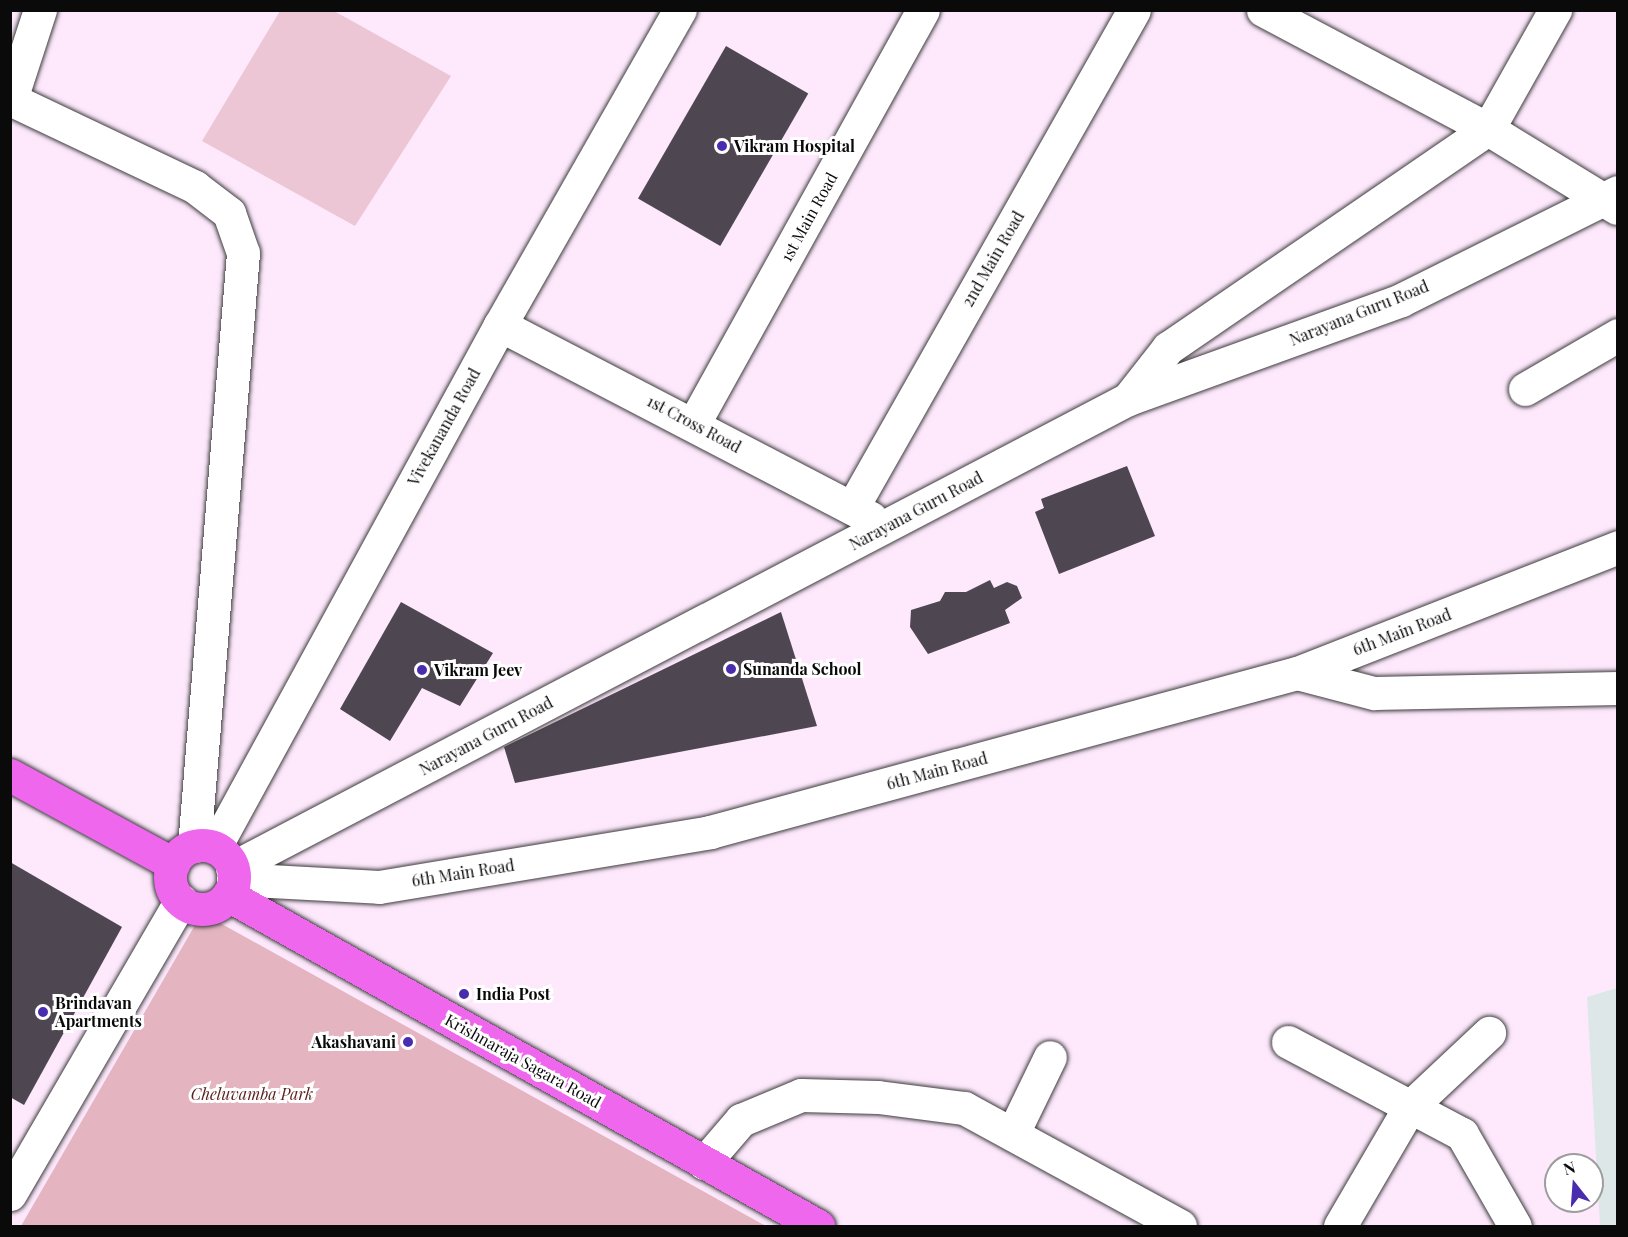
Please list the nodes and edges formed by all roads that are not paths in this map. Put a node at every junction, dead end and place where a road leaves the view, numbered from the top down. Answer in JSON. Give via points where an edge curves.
{"nodes":[{"id":1,"x":40,"y":10,"type":"edge"},
{"id":2,"x":680,"y":10,"type":"edge"},
{"id":3,"x":923,"y":10,"type":"edge"},
{"id":4,"x":1134,"y":10,"type":"edge"},
{"id":5,"x":1263,"y":10,"type":"edge"},
{"id":6,"x":1555,"y":10,"type":"edge"},
{"id":7,"x":11,"y":99,"type":"edge"},
{"id":8,"x":1488,"y":129,"type":"junction"},
{"id":9,"x":1612,"y":200,"type":"edge"},
{"id":10,"x":500,"y":325,"type":"junction"},
{"id":11,"x":1617,"y":335,"type":"edge"},
{"id":12,"x":1525,"y":389,"type":"dead end"},
{"id":13,"x":1128,"y":399,"type":"junction"},
{"id":14,"x":694,"y":423,"type":"junction"},
{"id":15,"x":852,"y":508,"type":"junction"},
{"id":16,"x":887,"y":526,"type":"junction"},
{"id":17,"x":1617,"y":547,"type":"edge"},
{"id":18,"x":1297,"y":673,"type":"junction"},
{"id":19,"x":1617,"y":688,"type":"edge"},
{"id":20,"x":10,"y":775,"type":"edge"},
{"id":21,"x":212,"y":867,"type":"junction"},
{"id":22,"x":181,"y":900,"type":"junction"},
{"id":23,"x":1489,"y":1033,"type":"dead end"},
{"id":24,"x":1288,"y":1042,"type":"dead end"},
{"id":25,"x":1050,"y":1057,"type":"dead end"},
{"id":26,"x":1409,"y":1108,"type":"junction"},
{"id":27,"x":1014,"y":1131,"type":"junction"},
{"id":28,"x":704,"y":1162,"type":"junction"},
{"id":29,"x":10,"y":1194,"type":"edge"},
{"id":30,"x":818,"y":1227,"type":"edge"},
{"id":31,"x":1179,"y":1227,"type":"edge"},
{"id":32,"x":1340,"y":1227,"type":"edge"},
{"id":33,"x":1515,"y":1227,"type":"edge"}],
"edges":[{"from":1,"to":7,"type":"street"},
{"from":2,"to":10,"type":"street","name":"Vivekananda Road"},
{"from":3,"to":14,"type":"street","name":"1st Main Road"},
{"from":4,"to":15,"type":"street","name":"2nd Main Road"},
{"from":5,"to":8,"type":"street"},
{"from":6,"to":8,"type":"street"},
{"from":7,"to":21,"type":"street","via":[[195,187],[229,213],[243,253]]},
{"from":8,"to":9,"type":"street"},
{"from":8,"to":13,"type":"street","via":[[1168,348]]},
{"from":9,"to":13,"type":"street","name":"Narayana Guru Road","via":[[1401,300]]},
{"from":10,"to":14,"type":"street","name":"1st Cross Road"},
{"from":10,"to":21,"type":"street","name":"Vivekananda Road"},
{"from":11,"to":12,"type":"street"},
{"from":13,"to":16,"type":"street","name":"Narayana Guru Road"},
{"from":14,"to":15,"type":"street","name":"1st Cross Road"},
{"from":15,"to":16,"type":"street","name":"1st Cross Road"},
{"from":16,"to":21,"type":"street","name":"Narayana Guru Road"},
{"from":17,"to":18,"type":"street","name":"6th Main Road"},
{"from":18,"to":19,"type":"street","via":[[1374,693]]},
{"from":18,"to":21,"type":"street","name":"6th Main Road","via":[[710,832],[379,887]]},
{"from":20,"to":21,"type":"main road","name":"Krishnaraja Sagara Road"},
{"from":21,"to":22,"type":"main road","via":[[172,888]]},
{"from":21,"to":22,"type":"main road","via":[[205,909]]},
{"from":21,"to":28,"type":"main road","name":"Krishnaraja Sagara Road"},
{"from":22,"to":29,"type":"street"},
{"from":23,"to":26,"type":"street"},
{"from":24,"to":26,"type":"street"},
{"from":25,"to":27,"type":"street"},
{"from":26,"to":32,"type":"street"},
{"from":26,"to":33,"type":"street","via":[[1462,1134]]},
{"from":27,"to":28,"type":"street","via":[[964,1108],[801,1095],[741,1120]]},
{"from":27,"to":31,"type":"street"},
{"from":28,"to":30,"type":"main road","name":"Krishnaraja Sagara Road"}]}
